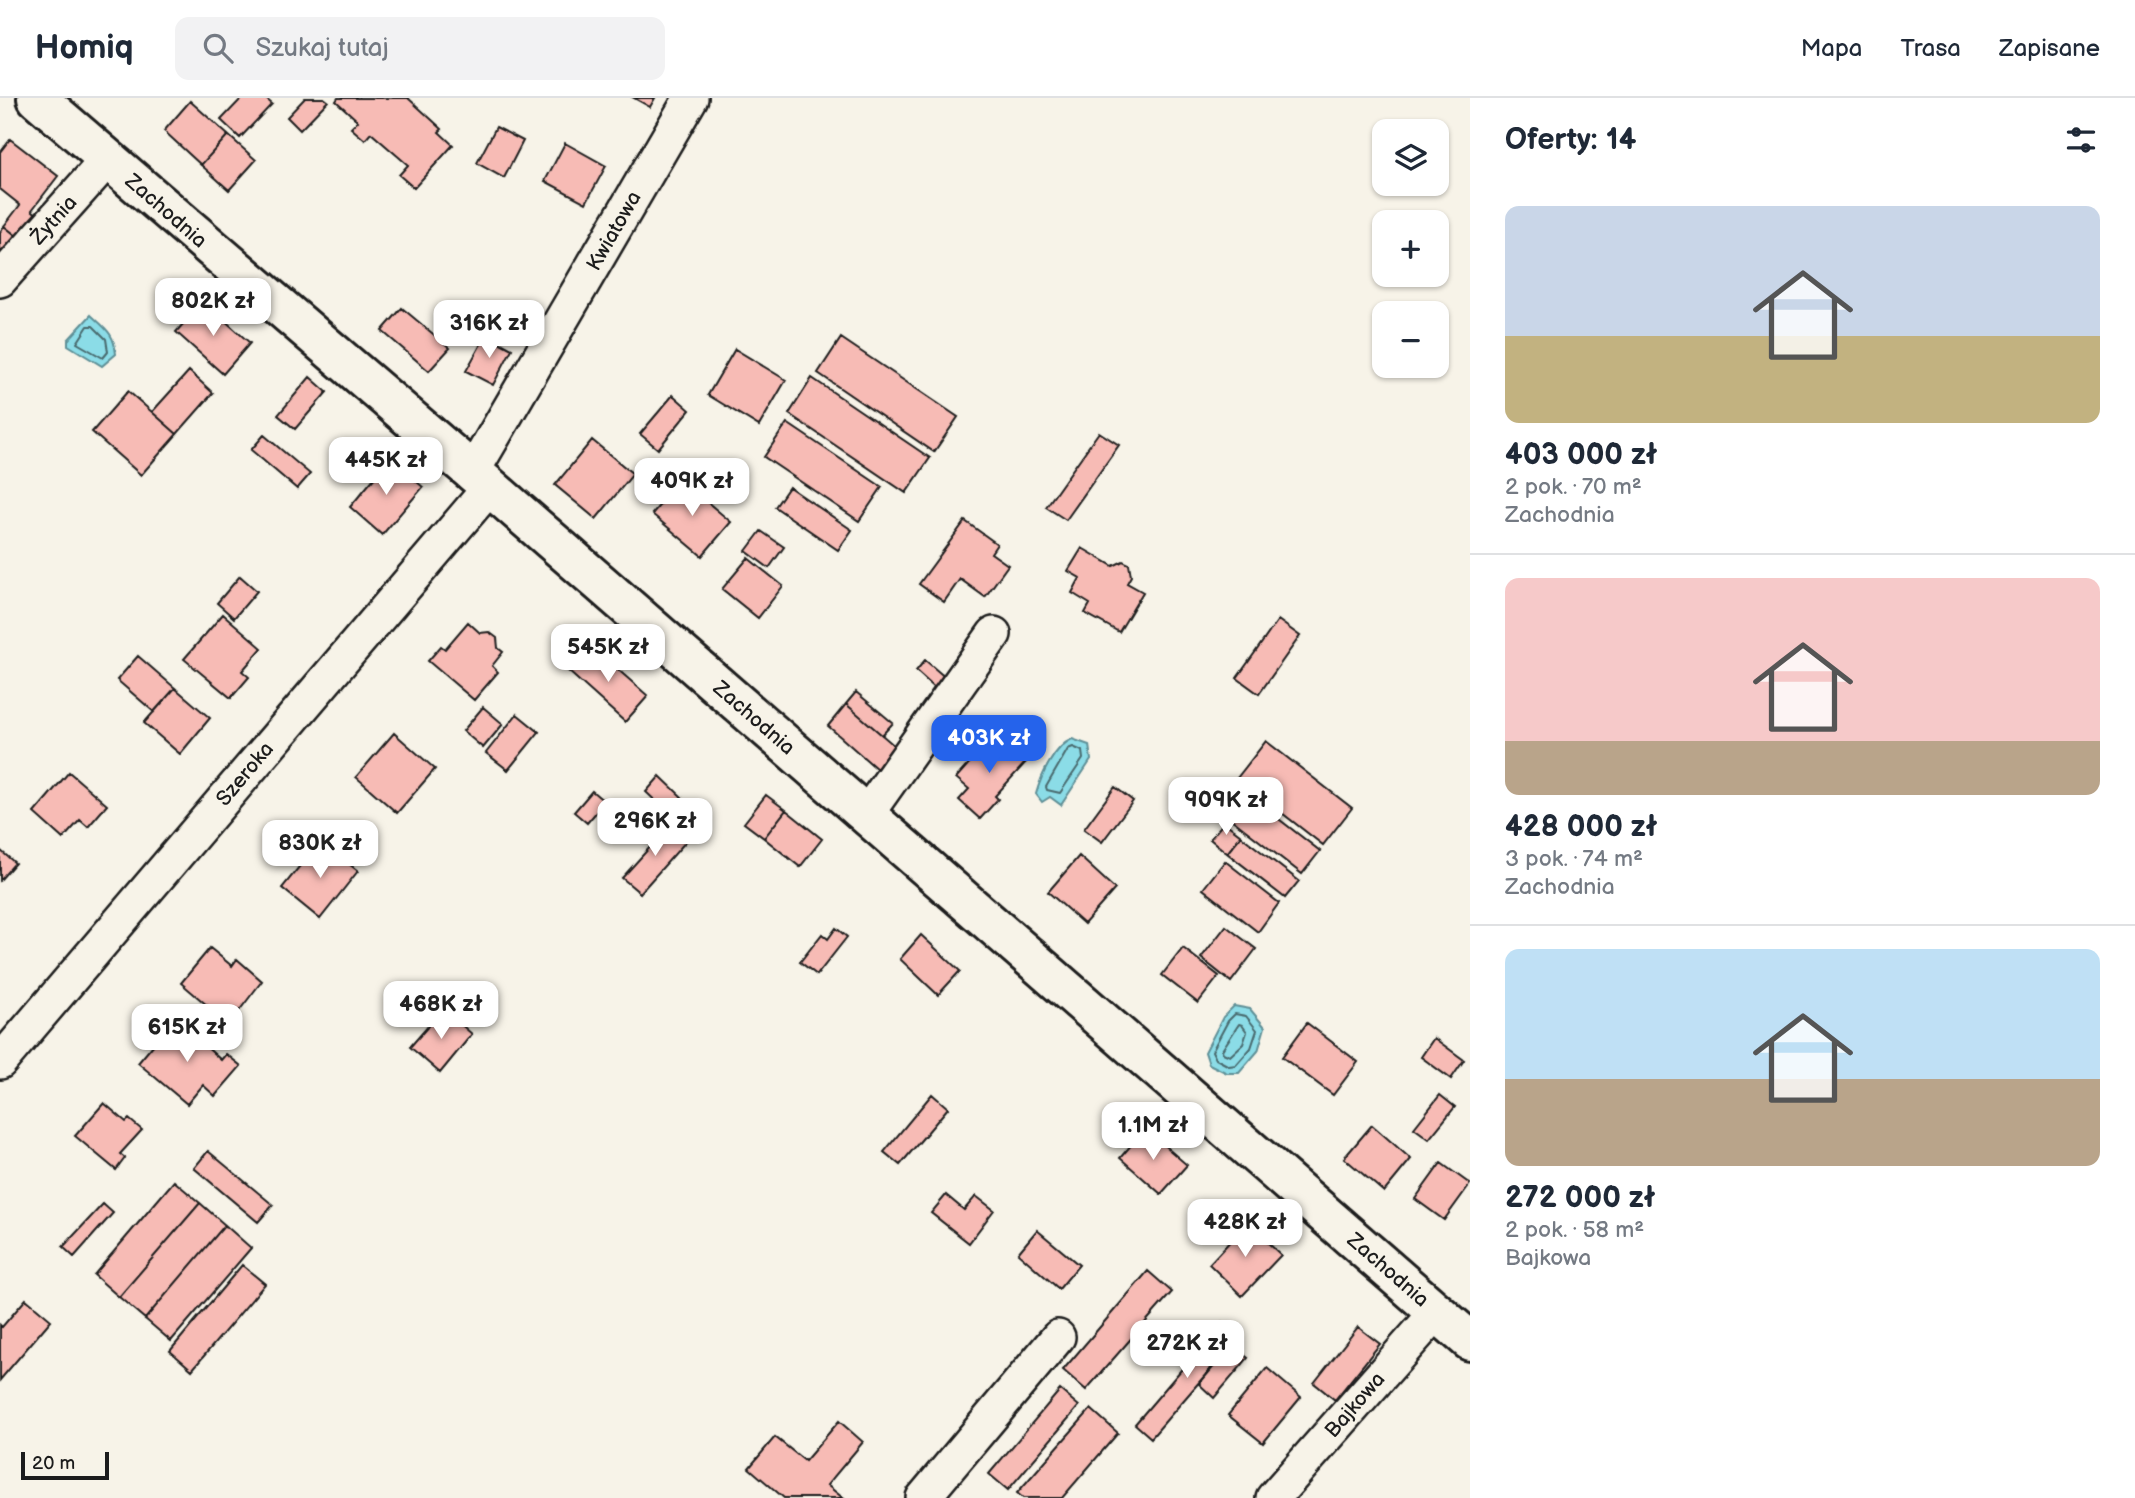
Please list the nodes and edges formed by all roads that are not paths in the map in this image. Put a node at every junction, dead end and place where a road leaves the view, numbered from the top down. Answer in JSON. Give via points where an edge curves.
{"nodes":[{"id":1,"x":37,"y":98,"type":"edge"},
{"id":2,"x":691,"y":98,"type":"edge"},
{"id":3,"x":107,"y":160,"type":"junction"},
{"id":4,"x":0,"y":280,"type":"edge"},
{"id":5,"x":481,"y":480,"type":"junction"},
{"id":6,"x":994,"y":634,"type":"dead end"},
{"id":7,"x":866,"y":815,"type":"junction"},
{"id":8,"x":0,"y":1062,"type":"edge"},
{"id":9,"x":1437,"y":1312,"type":"junction"},
{"id":10,"x":1058,"y":1338,"type":"dead end"},
{"id":11,"x":1470,"y":1340,"type":"edge"},
{"id":12,"x":923,"y":1498,"type":"edge"},
{"id":13,"x":1273,"y":1498,"type":"edge"}],
"edges":[{"from":1,"to":3,"type":"street","name":"Zachodnia"},
{"from":2,"to":5,"type":"street","name":"Kwiatowa"},
{"from":3,"to":4,"type":"street","name":"Żytnia"},
{"from":3,"to":5,"type":"street","name":"Zachodnia"},
{"from":5,"to":7,"type":"street","name":"Zachodnia"},
{"from":5,"to":8,"type":"street","name":"Szeroka"},
{"from":6,"to":7,"type":"street"},
{"from":7,"to":9,"type":"street","name":"Zachodnia"},
{"from":9,"to":11,"type":"street","name":"Zachodnia"},
{"from":9,"to":13,"type":"street","name":"Bajkowa"},
{"from":10,"to":12,"type":"street"}]}
